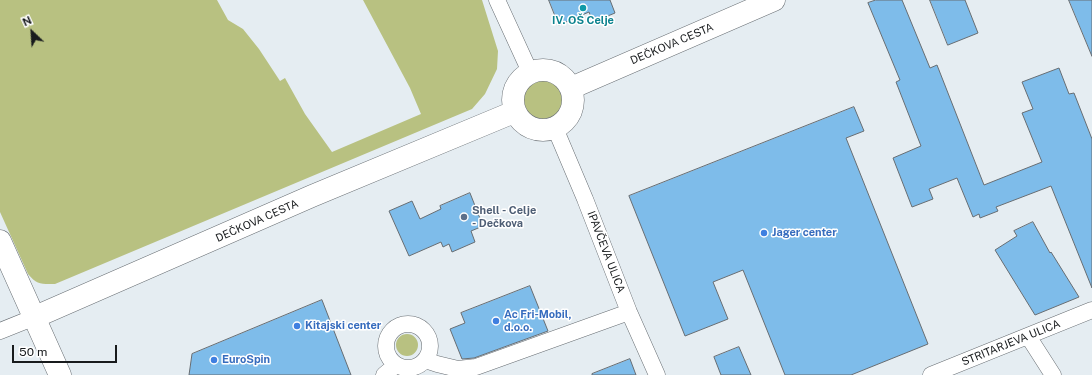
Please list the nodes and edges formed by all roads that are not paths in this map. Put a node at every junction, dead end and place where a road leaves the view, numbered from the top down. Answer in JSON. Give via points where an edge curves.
{"nodes":[{"id":1,"x":497,"y":0,"type":"edge"},
{"id":2,"x":774,"y":0,"type":"edge"},
{"id":3,"x":530,"y":72,"type":"junction"},
{"id":4,"x":571,"y":88,"type":"junction"},
{"id":5,"x":514,"y":112,"type":"junction"},
{"id":6,"x":555,"y":128,"type":"junction"},
{"id":7,"x":0,"y":241,"type":"edge"},
{"id":8,"x":1092,"y":310,"type":"edge"},
{"id":9,"x":629,"y":312,"type":"junction"},
{"id":10,"x":35,"y":317,"type":"junction"},
{"id":11,"x":0,"y":331,"type":"edge"},
{"id":12,"x":1028,"y":336,"type":"junction"},
{"id":13,"x":425,"y":360,"type":"junction"},
{"id":14,"x":396,"y":365,"type":"junction"},
{"id":15,"x":60,"y":375,"type":"edge"},
{"id":16,"x":384,"y":375,"type":"edge"},
{"id":17,"x":657,"y":375,"type":"edge"},
{"id":18,"x":931,"y":375,"type":"edge"},
{"id":19,"x":1053,"y":375,"type":"edge"}],
"edges":[{"from":1,"to":3,"type":"street"},
{"from":2,"to":4,"type":"street","name":"DEČKOVA CESTA"},
{"from":3,"to":4,"type":"street","via":[[549,70],[566,80]]},
{"from":3,"to":5,"type":"street","via":[[516,84],[512,103]]},
{"from":4,"to":6,"type":"street","via":[[573,102],[569,115]]},
{"from":5,"to":6,"type":"street","via":[[527,126],[536,130]]},
{"from":5,"to":10,"type":"street","name":"DEČKOVA CESTA","via":[[312,196]]},
{"from":6,"to":9,"type":"street","name":"IPAVČEVA ULICA"},
{"from":7,"to":10,"type":"street"},
{"from":8,"to":12,"type":"street","name":"STRITARJEVA ULICA"},
{"from":9,"to":13,"type":"street","via":[[476,367],[458,369]]},
{"from":9,"to":17,"type":"street","name":"IPAVČEVA ULICA"},
{"from":10,"to":11,"type":"street","name":"DEČKOVA CESTA"},
{"from":10,"to":15,"type":"street"},
{"from":12,"to":18,"type":"street","name":"STRITARJEVA ULICA"},
{"from":12,"to":19,"type":"street"},
{"from":13,"to":14,"type":"street","via":[[414,367]]},
{"from":13,"to":14,"type":"street","via":[[430,348],[428,336],[414,324],[401,324],[390,331],[385,343],[388,355]]},
{"from":14,"to":16,"type":"street"}]}
